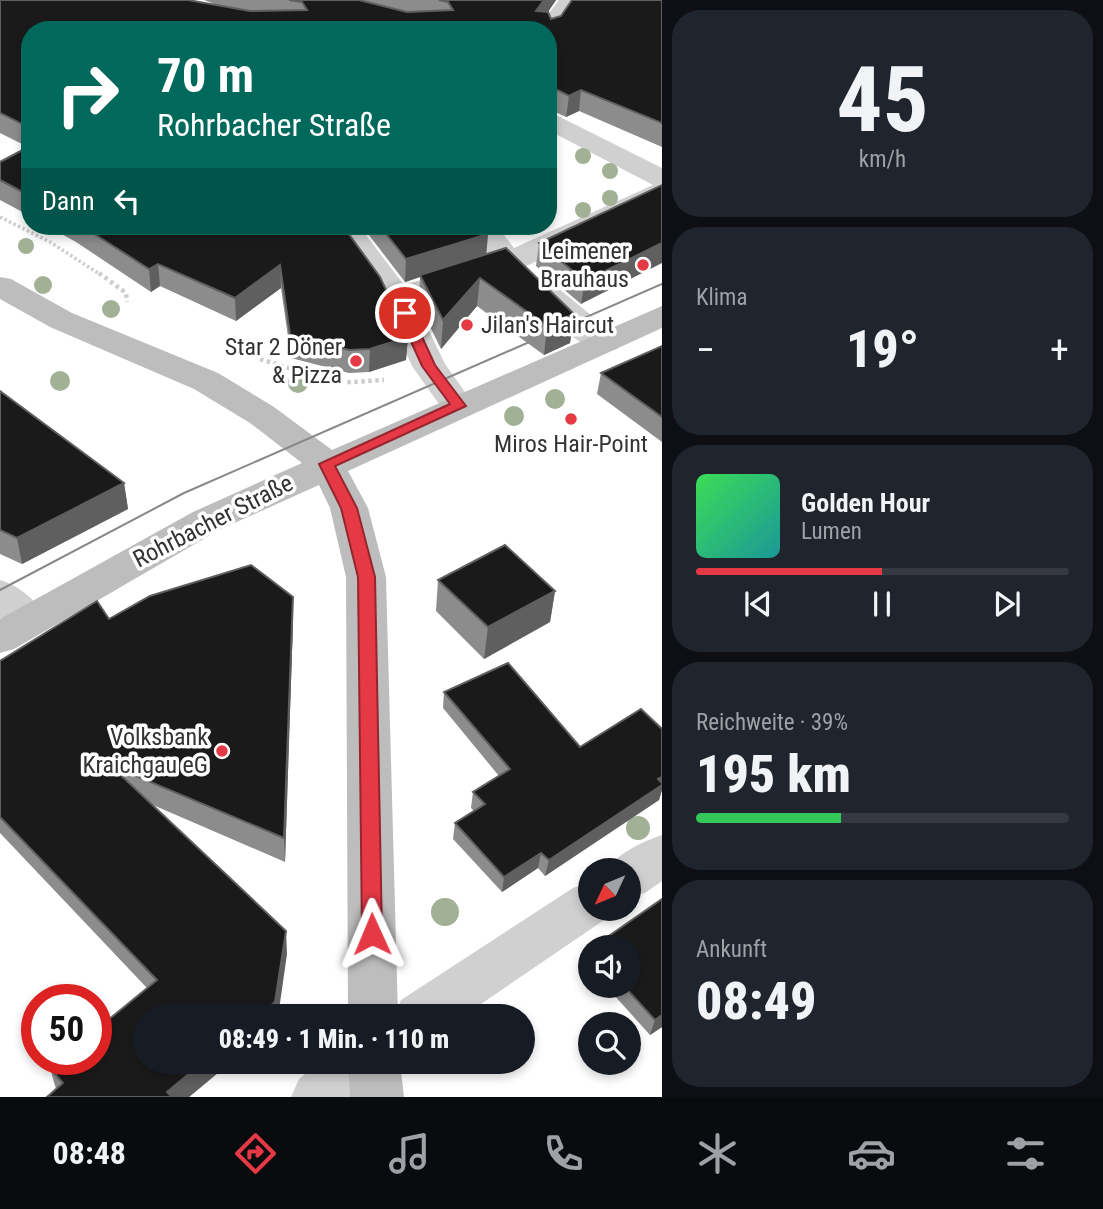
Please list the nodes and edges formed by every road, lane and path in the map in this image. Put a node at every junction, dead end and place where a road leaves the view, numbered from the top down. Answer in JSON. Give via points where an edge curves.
{"nodes":[{"id":1,"x":571,"y":0,"type":"edge"},
{"id":2,"x":555,"y":21,"type":"edge"},
{"id":3,"x":557,"y":124,"type":"edge"},
{"id":4,"x":662,"y":179,"type":"edge"},
{"id":5,"x":662,"y":192,"type":"edge"},
{"id":6,"x":0,"y":217,"type":"edge"},
{"id":7,"x":21,"y":227,"type":"edge"},
{"id":8,"x":37,"y":235,"type":"edge"},
{"id":9,"x":351,"y":235,"type":"edge"},
{"id":10,"x":489,"y":235,"type":"edge"},
{"id":11,"x":509,"y":262,"type":"junction"},
{"id":12,"x":0,"y":286,"type":"edge"},
{"id":13,"x":397,"y":298,"type":"junction"},
{"id":14,"x":127,"y":308,"type":"dead end"},
{"id":15,"x":662,"y":316,"type":"edge"},
{"id":16,"x":605,"y":342,"type":"junction"},
{"id":17,"x":252,"y":356,"type":"dead end"},
{"id":18,"x":429,"y":366,"type":"junction"},
{"id":19,"x":458,"y":406,"type":"junction"},
{"id":20,"x":326,"y":464,"type":"junction"},
{"id":21,"x":10,"y":617,"type":"edge"},
{"id":22,"x":662,"y":855,"type":"edge"},
{"id":23,"x":641,"y":869,"type":"edge"},
{"id":24,"x":578,"y":911,"type":"edge"},
{"id":25,"x":373,"y":1004,"type":"edge"},
{"id":26,"x":438,"y":1004,"type":"edge"},
{"id":27,"x":345,"y":1074,"type":"edge"},
{"id":28,"x":375,"y":1074,"type":"edge"},
{"id":29,"x":318,"y":1097,"type":"edge"},
{"id":30,"x":377,"y":1097,"type":"edge"}],
"edges":[{"from":1,"to":2,"type":"street"},
{"from":3,"to":4,"type":"street"},
{"from":5,"to":11,"type":"street"},
{"from":6,"to":7,"type":"path"},
{"from":8,"to":14,"type":"path","via":[[126,293]]},
{"from":9,"to":13,"type":"street"},
{"from":10,"to":11,"type":"street"},
{"from":11,"to":13,"type":"street"},
{"from":11,"to":16,"type":"street"},
{"from":12,"to":20,"type":"main road","via":[[61,320],[206,382],[262,415]]},
{"from":13,"to":18,"type":"street"},
{"from":15,"to":16,"type":"main road","name":"Rohrbacher Straße"},
{"from":16,"to":19,"type":"main road","name":"Rohrbacher Straße"},
{"from":17,"to":18,"type":"path","via":[[337,383],[382,381]]},
{"from":18,"to":19,"type":"street"},
{"from":19,"to":20,"type":"main road","name":"Rohrbacher Straße"},
{"from":20,"to":21,"type":"main road","name":"Rohrbacher Straße"},
{"from":20,"to":25,"type":"main road","via":[[349,508],[366,577]]},
{"from":22,"to":23,"type":"street"},
{"from":24,"to":26,"type":"street"},
{"from":27,"to":29,"type":"street"},
{"from":28,"to":30,"type":"main road"}]}
